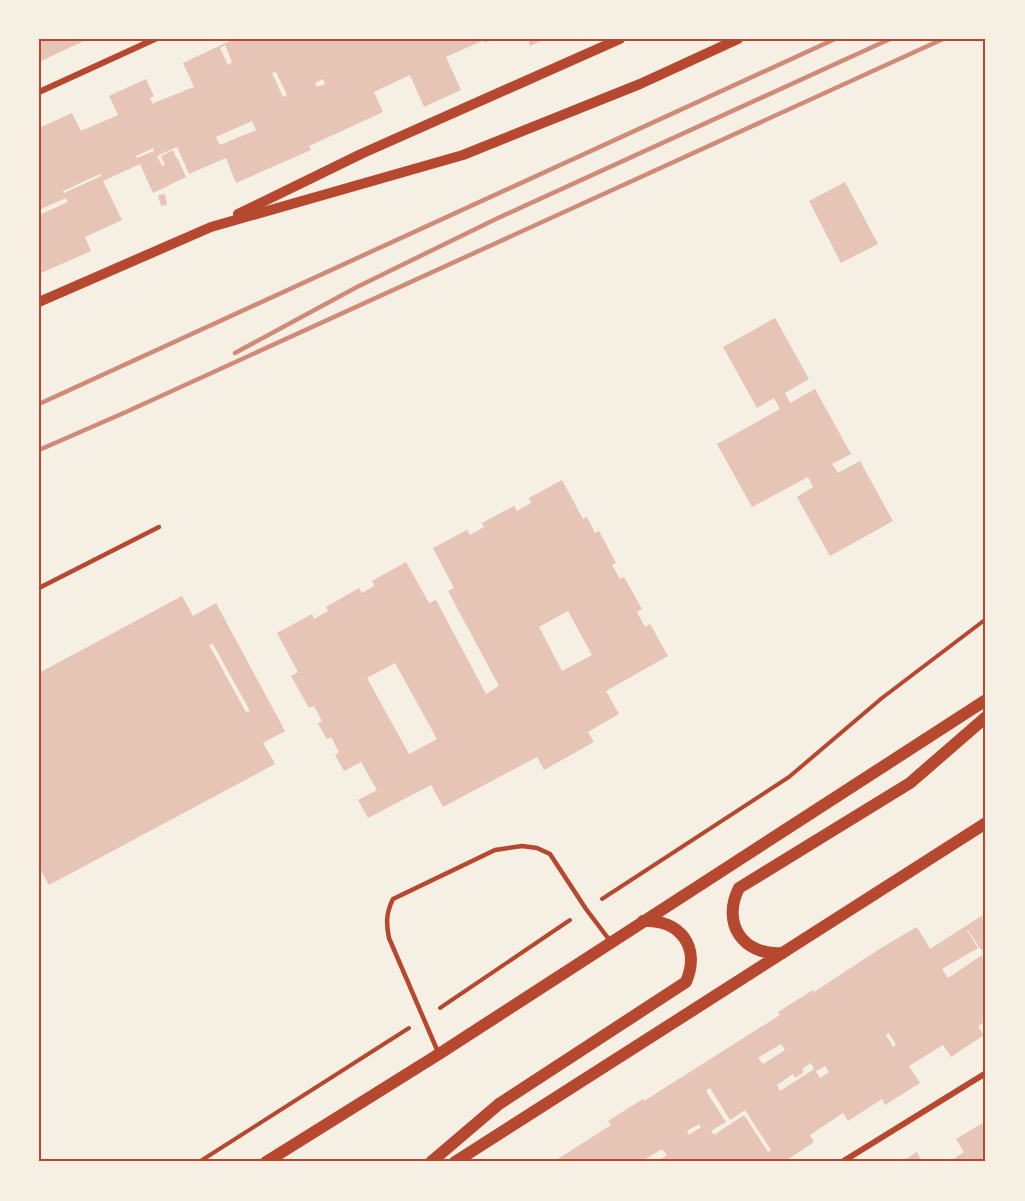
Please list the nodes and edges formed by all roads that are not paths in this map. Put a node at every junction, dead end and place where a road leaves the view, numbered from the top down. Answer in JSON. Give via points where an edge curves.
{"nodes":[{"id":1,"x":155,"y":39,"type":"edge"},
{"id":2,"x":620,"y":39,"type":"edge"},
{"id":3,"x":738,"y":39,"type":"edge"},
{"id":4,"x":39,"y":92,"type":"edge"},
{"id":5,"x":211,"y":227,"type":"junction"},
{"id":6,"x":39,"y":302,"type":"edge"},
{"id":7,"x":159,"y":527,"type":"dead end"},
{"id":8,"x":39,"y":588,"type":"edge"},
{"id":9,"x":986,"y":700,"type":"edge"},
{"id":10,"x":986,"y":717,"type":"edge"},
{"id":11,"x":986,"y":823,"type":"edge"},
{"id":12,"x":643,"y":921,"type":"junction"},
{"id":13,"x":611,"y":942,"type":"junction"},
{"id":14,"x":784,"y":952,"type":"junction"},
{"id":15,"x":439,"y":1054,"type":"junction"},
{"id":16,"x":986,"y":1073,"type":"edge"},
{"id":17,"x":266,"y":1162,"type":"edge"},
{"id":18,"x":432,"y":1162,"type":"edge"},
{"id":19,"x":455,"y":1162,"type":"edge"},
{"id":20,"x":842,"y":1162,"type":"edge"}],
"edges":[{"from":1,"to":4,"type":"street"},
{"from":2,"to":5,"type":"street","via":[[362,154]]},
{"from":3,"to":5,"type":"street","via":[[640,84],[463,155]]},
{"from":5,"to":6,"type":"street"},
{"from":7,"to":8,"type":"lane"},
{"from":9,"to":12,"type":"main road"},
{"from":10,"to":14,"type":"main road","via":[[910,783],[739,888],[732,909],[736,931],[756,950]]},
{"from":11,"to":14,"type":"main road"},
{"from":12,"to":13,"type":"main road"},
{"from":12,"to":18,"type":"main road","via":[[668,924],[683,936],[692,961],[686,982],[499,1104]]},
{"from":13,"to":15,"type":"main road"},
{"from":13,"to":15,"type":"lane","via":[[550,854],[537,848],[495,850],[393,899],[387,910],[388,938]]},
{"from":14,"to":19,"type":"main road"},
{"from":15,"to":17,"type":"main road"},
{"from":16,"to":20,"type":"street"}]}
